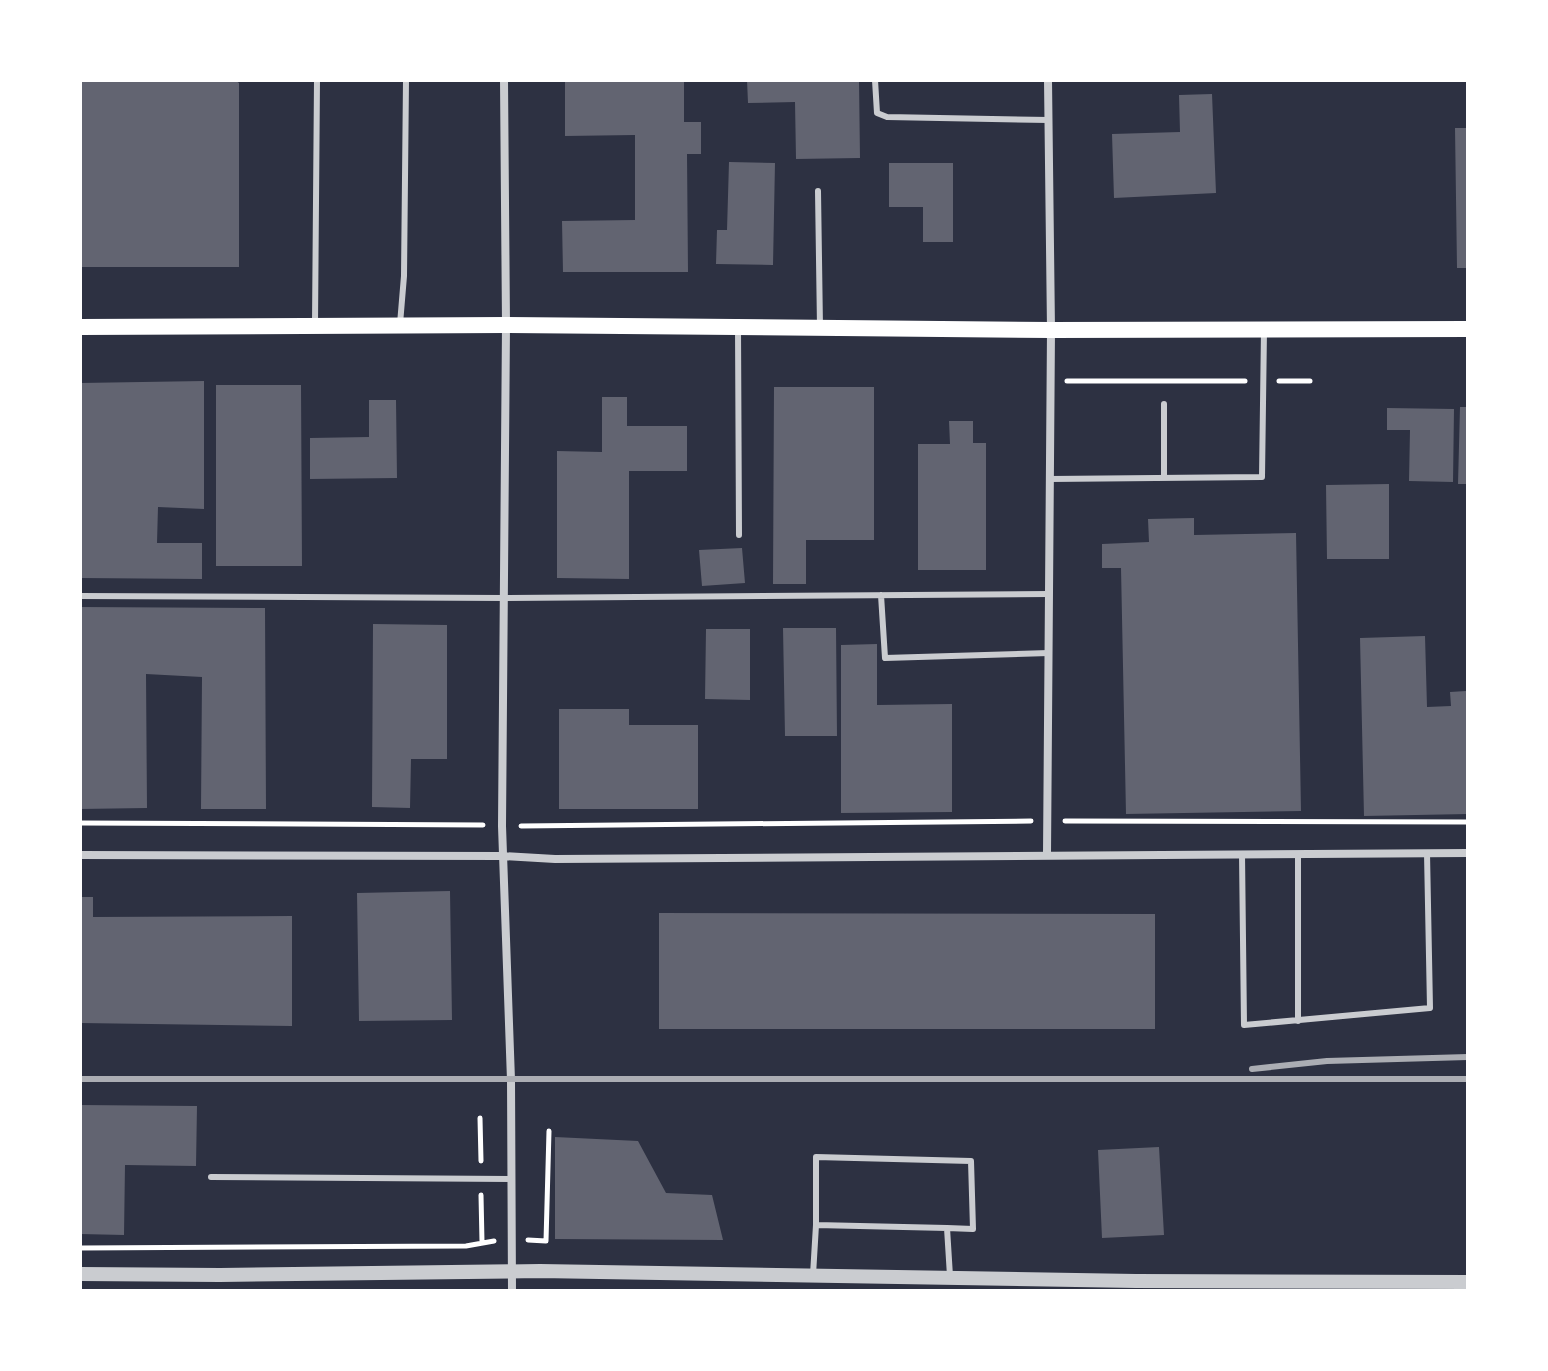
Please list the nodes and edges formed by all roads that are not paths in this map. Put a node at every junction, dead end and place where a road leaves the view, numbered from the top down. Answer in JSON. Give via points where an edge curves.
{"nodes":[{"id":1,"x":317,"y":80,"type":"edge"},
{"id":2,"x":406,"y":80,"type":"edge"},
{"id":3,"x":504,"y":80,"type":"edge"},
{"id":4,"x":875,"y":80,"type":"edge"},
{"id":5,"x":1048,"y":80,"type":"edge"},
{"id":6,"x":1049,"y":120,"type":"junction"},
{"id":7,"x":818,"y":191,"type":"dead end"},
{"id":8,"x":315,"y":325,"type":"junction"},
{"id":9,"x":506,"y":325,"type":"junction"},
{"id":10,"x":400,"y":326,"type":"junction"},
{"id":11,"x":80,"y":327,"type":"edge"},
{"id":12,"x":738,"y":327,"type":"junction"},
{"id":13,"x":820,"y":328,"type":"junction"},
{"id":14,"x":1468,"y":329,"type":"edge"},
{"id":15,"x":1051,"y":330,"type":"junction"},
{"id":16,"x":1264,"y":330,"type":"junction"},
{"id":17,"x":1164,"y":404,"type":"dead end"},
{"id":18,"x":1164,"y":478,"type":"junction"},
{"id":19,"x":1050,"y":479,"type":"junction"},
{"id":20,"x":739,"y":535,"type":"dead end"},
{"id":21,"x":1049,"y":594,"type":"junction"},
{"id":22,"x":881,"y":595,"type":"junction"},
{"id":23,"x":80,"y":596,"type":"edge"},
{"id":24,"x":504,"y":598,"type":"junction"},
{"id":25,"x":1049,"y":653,"type":"junction"},
{"id":26,"x":1427,"y":853,"type":"junction"},
{"id":27,"x":1468,"y":853,"type":"edge"},
{"id":28,"x":1242,"y":854,"type":"junction"},
{"id":29,"x":1298,"y":854,"type":"junction"},
{"id":30,"x":80,"y":855,"type":"edge"},
{"id":31,"x":1047,"y":855,"type":"junction"},
{"id":32,"x":503,"y":856,"type":"junction"},
{"id":33,"x":1298,"y":1021,"type":"junction"},
{"id":34,"x":211,"y":1177,"type":"dead end"},
{"id":35,"x":511,"y":1179,"type":"junction"},
{"id":36,"x":816,"y":1225,"type":"junction"},
{"id":37,"x":947,"y":1228,"type":"junction"},
{"id":38,"x":512,"y":1271,"type":"junction"},
{"id":39,"x":80,"y":1274,"type":"edge"},
{"id":40,"x":813,"y":1275,"type":"junction"},
{"id":41,"x":950,"y":1278,"type":"junction"},
{"id":42,"x":1468,"y":1282,"type":"edge"},
{"id":43,"x":1136,"y":1286,"type":"edge"},
{"id":44,"x":512,"y":1291,"type":"edge"}],
"edges":[{"from":1,"to":8,"type":"lane"},
{"from":2,"to":10,"type":"lane"},
{"from":3,"to":9,"type":"street"},
{"from":4,"to":6,"type":"lane","via":[[877,113],[887,117]]},
{"from":5,"to":6,"type":"street"},
{"from":6,"to":15,"type":"street"},
{"from":7,"to":13,"type":"lane"},
{"from":8,"to":10,"type":"main road"},
{"from":8,"to":11,"type":"main road"},
{"from":9,"to":10,"type":"main road"},
{"from":9,"to":12,"type":"main road"},
{"from":9,"to":24,"type":"street"},
{"from":12,"to":13,"type":"main road"},
{"from":12,"to":20,"type":"lane"},
{"from":13,"to":15,"type":"main road"},
{"from":14,"to":16,"type":"main road"},
{"from":15,"to":16,"type":"main road"},
{"from":15,"to":19,"type":"street"},
{"from":16,"to":18,"type":"lane","via":[[1262,477]]},
{"from":17,"to":18,"type":"lane"},
{"from":18,"to":19,"type":"lane"},
{"from":19,"to":21,"type":"street"},
{"from":21,"to":22,"type":"lane"},
{"from":21,"to":25,"type":"street"},
{"from":22,"to":24,"type":"lane"},
{"from":22,"to":25,"type":"lane","via":[[885,658]]},
{"from":23,"to":24,"type":"lane"},
{"from":24,"to":32,"type":"street"},
{"from":25,"to":31,"type":"street"},
{"from":26,"to":27,"type":"street"},
{"from":26,"to":29,"type":"street"},
{"from":26,"to":33,"type":"lane","via":[[1430,1008]]},
{"from":28,"to":29,"type":"street"},
{"from":28,"to":31,"type":"street"},
{"from":28,"to":33,"type":"lane","via":[[1244,1025]]},
{"from":29,"to":33,"type":"lane"},
{"from":30,"to":32,"type":"street"},
{"from":31,"to":32,"type":"street"},
{"from":32,"to":35,"type":"street"},
{"from":34,"to":35,"type":"lane"},
{"from":35,"to":38,"type":"street"},
{"from":36,"to":37,"type":"lane"},
{"from":36,"to":37,"type":"lane","via":[[816,1157],[971,1161],[973,1229]]},
{"from":36,"to":40,"type":"lane"},
{"from":37,"to":41,"type":"lane"},
{"from":38,"to":39,"type":"street"},
{"from":38,"to":40,"type":"street"},
{"from":38,"to":44,"type":"street"},
{"from":40,"to":41,"type":"street"},
{"from":41,"to":43,"type":"street"},
{"from":42,"to":43,"type":"street"}]}
